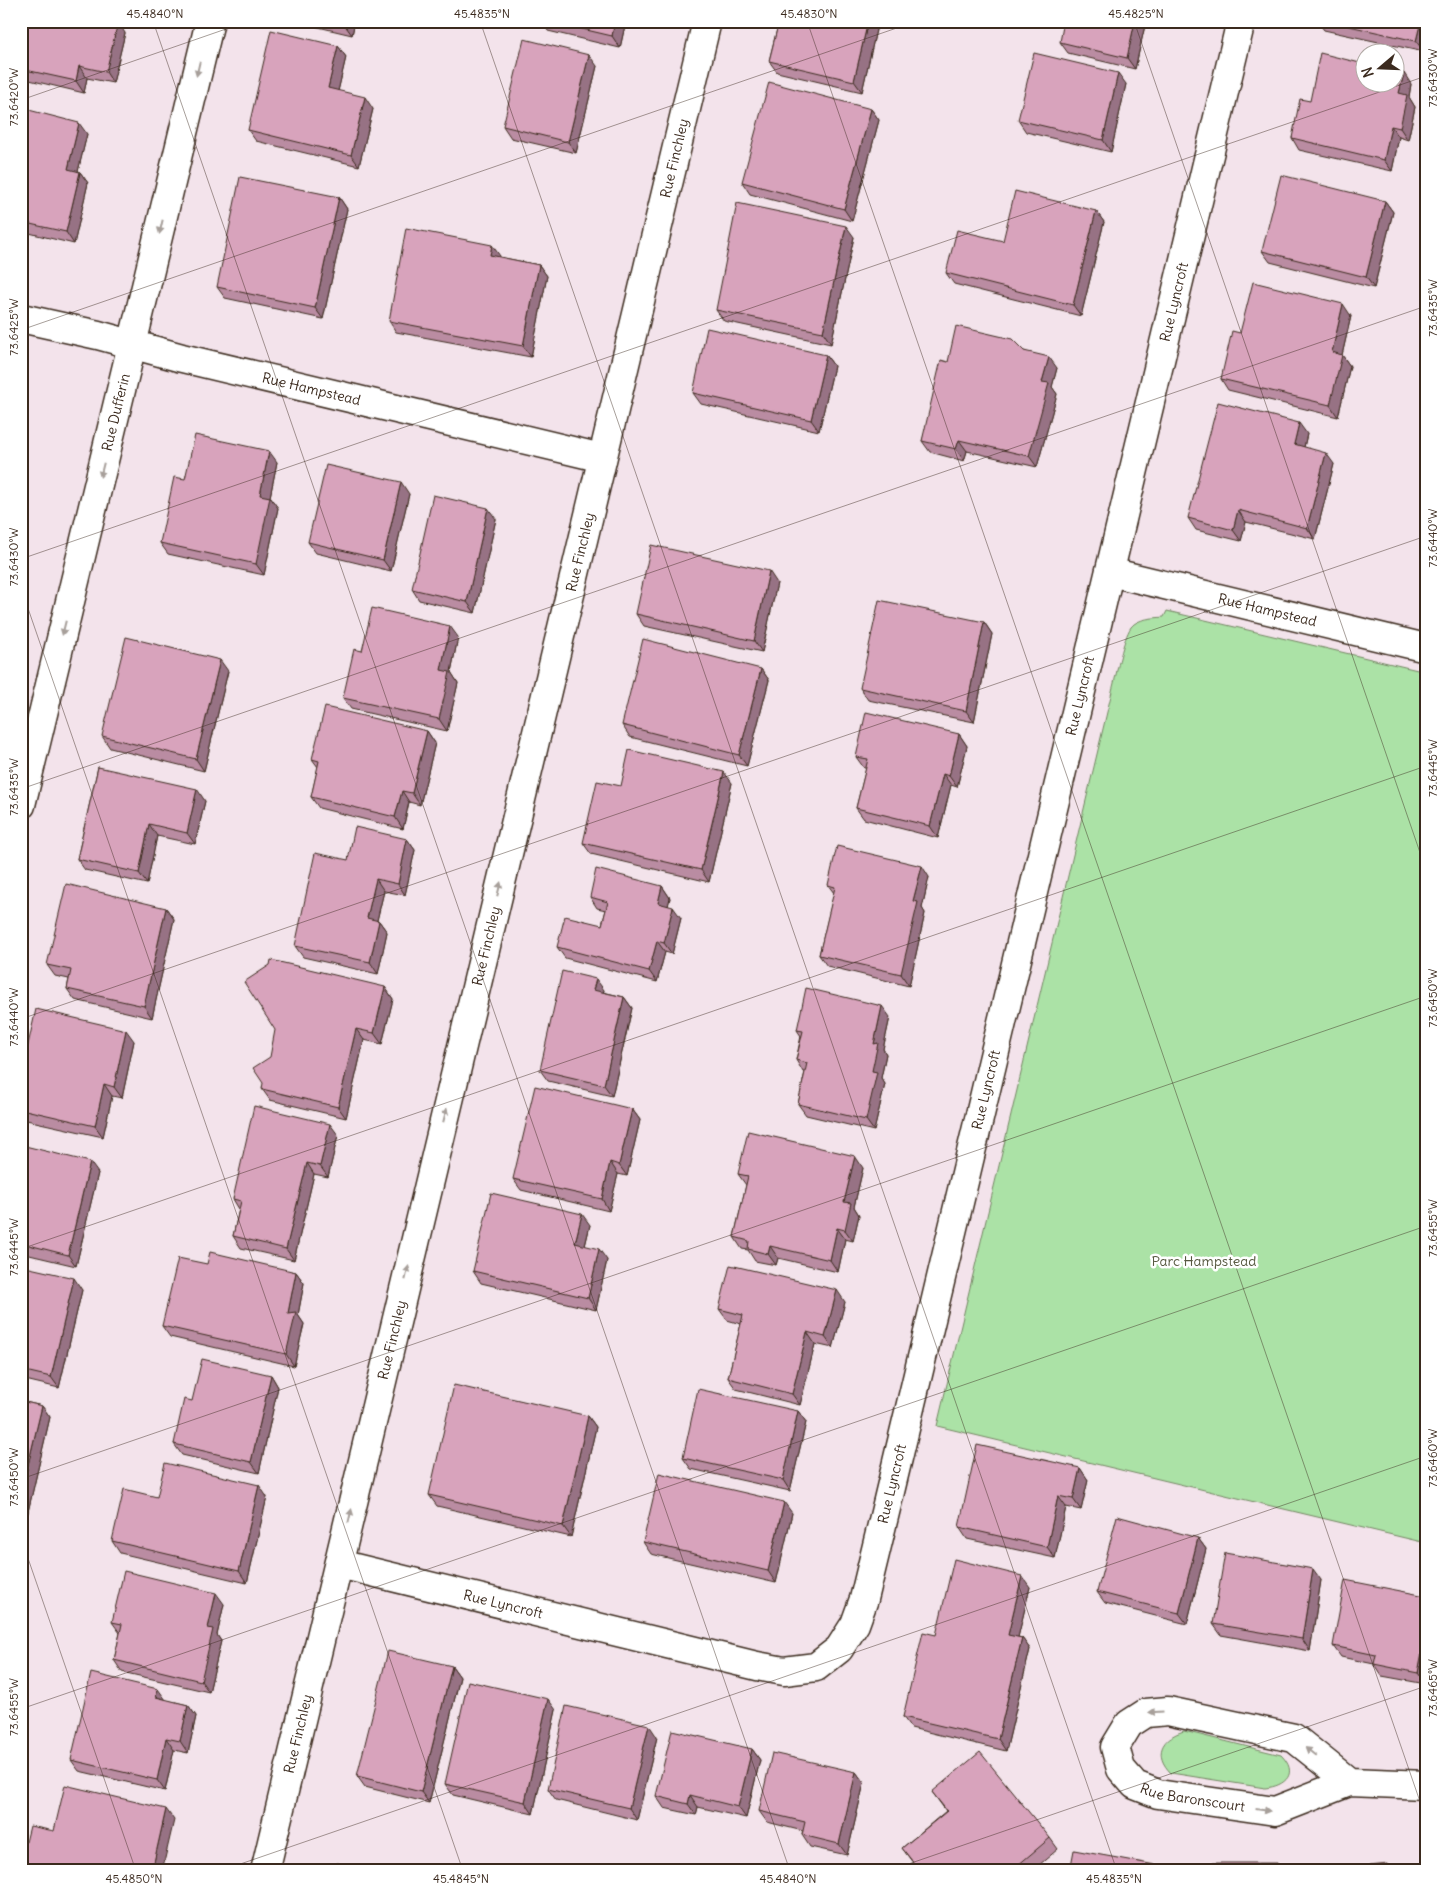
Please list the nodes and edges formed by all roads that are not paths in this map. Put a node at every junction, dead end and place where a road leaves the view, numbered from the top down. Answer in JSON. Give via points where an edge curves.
{"nodes":[{"id":1,"x":210,"y":21,"type":"edge"},
{"id":2,"x":707,"y":21,"type":"edge"},
{"id":3,"x":1241,"y":21,"type":"edge"},
{"id":4,"x":21,"y":318,"type":"edge"},
{"id":5,"x":132,"y":344,"type":"junction"},
{"id":6,"x":602,"y":458,"type":"junction"},
{"id":7,"x":1110,"y":572,"type":"junction"},
{"id":8,"x":1426,"y":648,"type":"edge"},
{"id":9,"x":21,"y":804,"type":"edge"},
{"id":10,"x":340,"y":1564,"type":"junction"},
{"id":11,"x":1349,"y":1782,"type":"junction"},
{"id":12,"x":1426,"y":1785,"type":"edge"},
{"id":13,"x":265,"y":1871,"type":"edge"}],
"edges":[{"from":1,"to":5,"type":"street","name":"Rue Dufferin","one_way":true},
{"from":2,"to":6,"type":"street","name":"Rue Finchley"},
{"from":3,"to":7,"type":"street","name":"Rue Lyncroft"},
{"from":4,"to":5,"type":"street","name":"Rue Hampstead"},
{"from":5,"to":6,"type":"street","name":"Rue Hampstead"},
{"from":5,"to":9,"type":"street","name":"Rue Dufferin","one_way":true},
{"from":10,"to":6,"type":"street","name":"Rue Finchley","one_way":true},
{"from":7,"to":8,"type":"street","name":"Rue Hampstead"},
{"from":7,"to":10,"type":"street","name":"Rue Lyncroft","via":[[864,1600],[855,1624],[839,1649],[816,1668],[784,1671]]},
{"from":10,"to":13,"type":"street","name":"Rue Finchley"},
{"from":11,"to":11,"type":"street","name":"Rue Baronscourt","one_way":true,"via":[[1294,1738],[1168,1712],[1146,1713],[1129,1724],[1115,1747],[1121,1769],[1135,1785],[1177,1797],[1275,1811]]},
{"from":11,"to":12,"type":"street","name":"Rue Baronscourt"}]}
